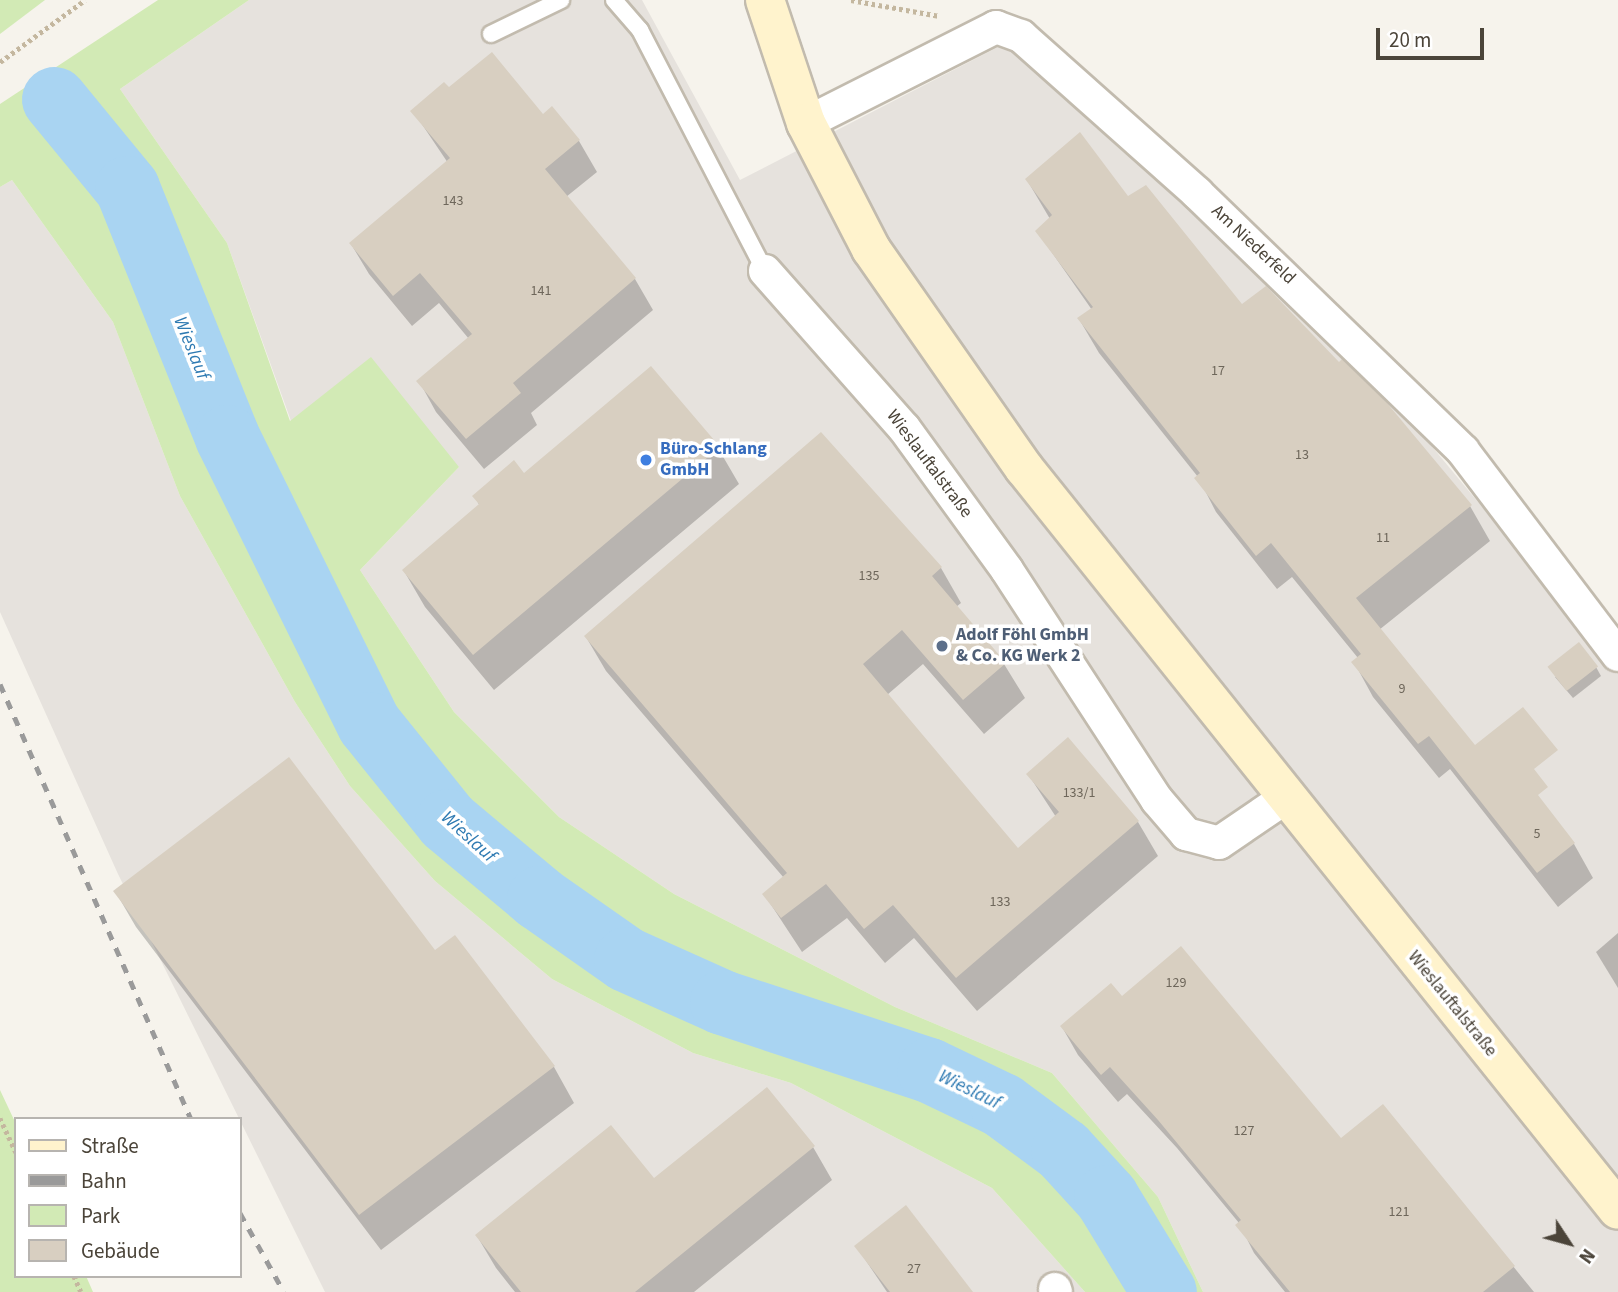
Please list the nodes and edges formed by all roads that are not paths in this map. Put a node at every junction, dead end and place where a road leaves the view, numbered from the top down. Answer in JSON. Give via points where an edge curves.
{"nodes":[{"id":1,"x":562,"y":0,"type":"edge"},
{"id":2,"x":614,"y":0,"type":"edge"},
{"id":3,"x":767,"y":1,"type":"edge"},
{"id":4,"x":491,"y":34,"type":"dead end"},
{"id":5,"x":806,"y":123,"type":"junction"},
{"id":6,"x":765,"y":271,"type":"joint"},
{"id":7,"x":1618,"y":655,"type":"edge"},
{"id":8,"x":1285,"y":798,"type":"junction"},
{"id":9,"x":1618,"y":1210,"type":"edge"}],
"edges":[{"from":1,"to":4,"type":"lane"},
{"from":2,"to":6,"type":"lane","name":"Wieslauftalstraße","via":[[640,30]]},
{"from":3,"to":5,"type":"street","name":"Wieslauftalstraße"},
{"from":5,"to":7,"type":"street","name":"Am Niederfeld","via":[[996,27],[1021,36],[1197,192],[1350,336],[1463,451]]},
{"from":5,"to":8,"type":"street","name":"Wieslauftalstraße","via":[[871,249],[1024,468]]},
{"from":6,"to":8,"type":"street","name":"Wieslauftalstraße","via":[[904,428],[1007,570],[1157,800],[1186,834],[1219,843]]},
{"from":8,"to":9,"type":"street","name":"Wieslauftalstraße"}]}
